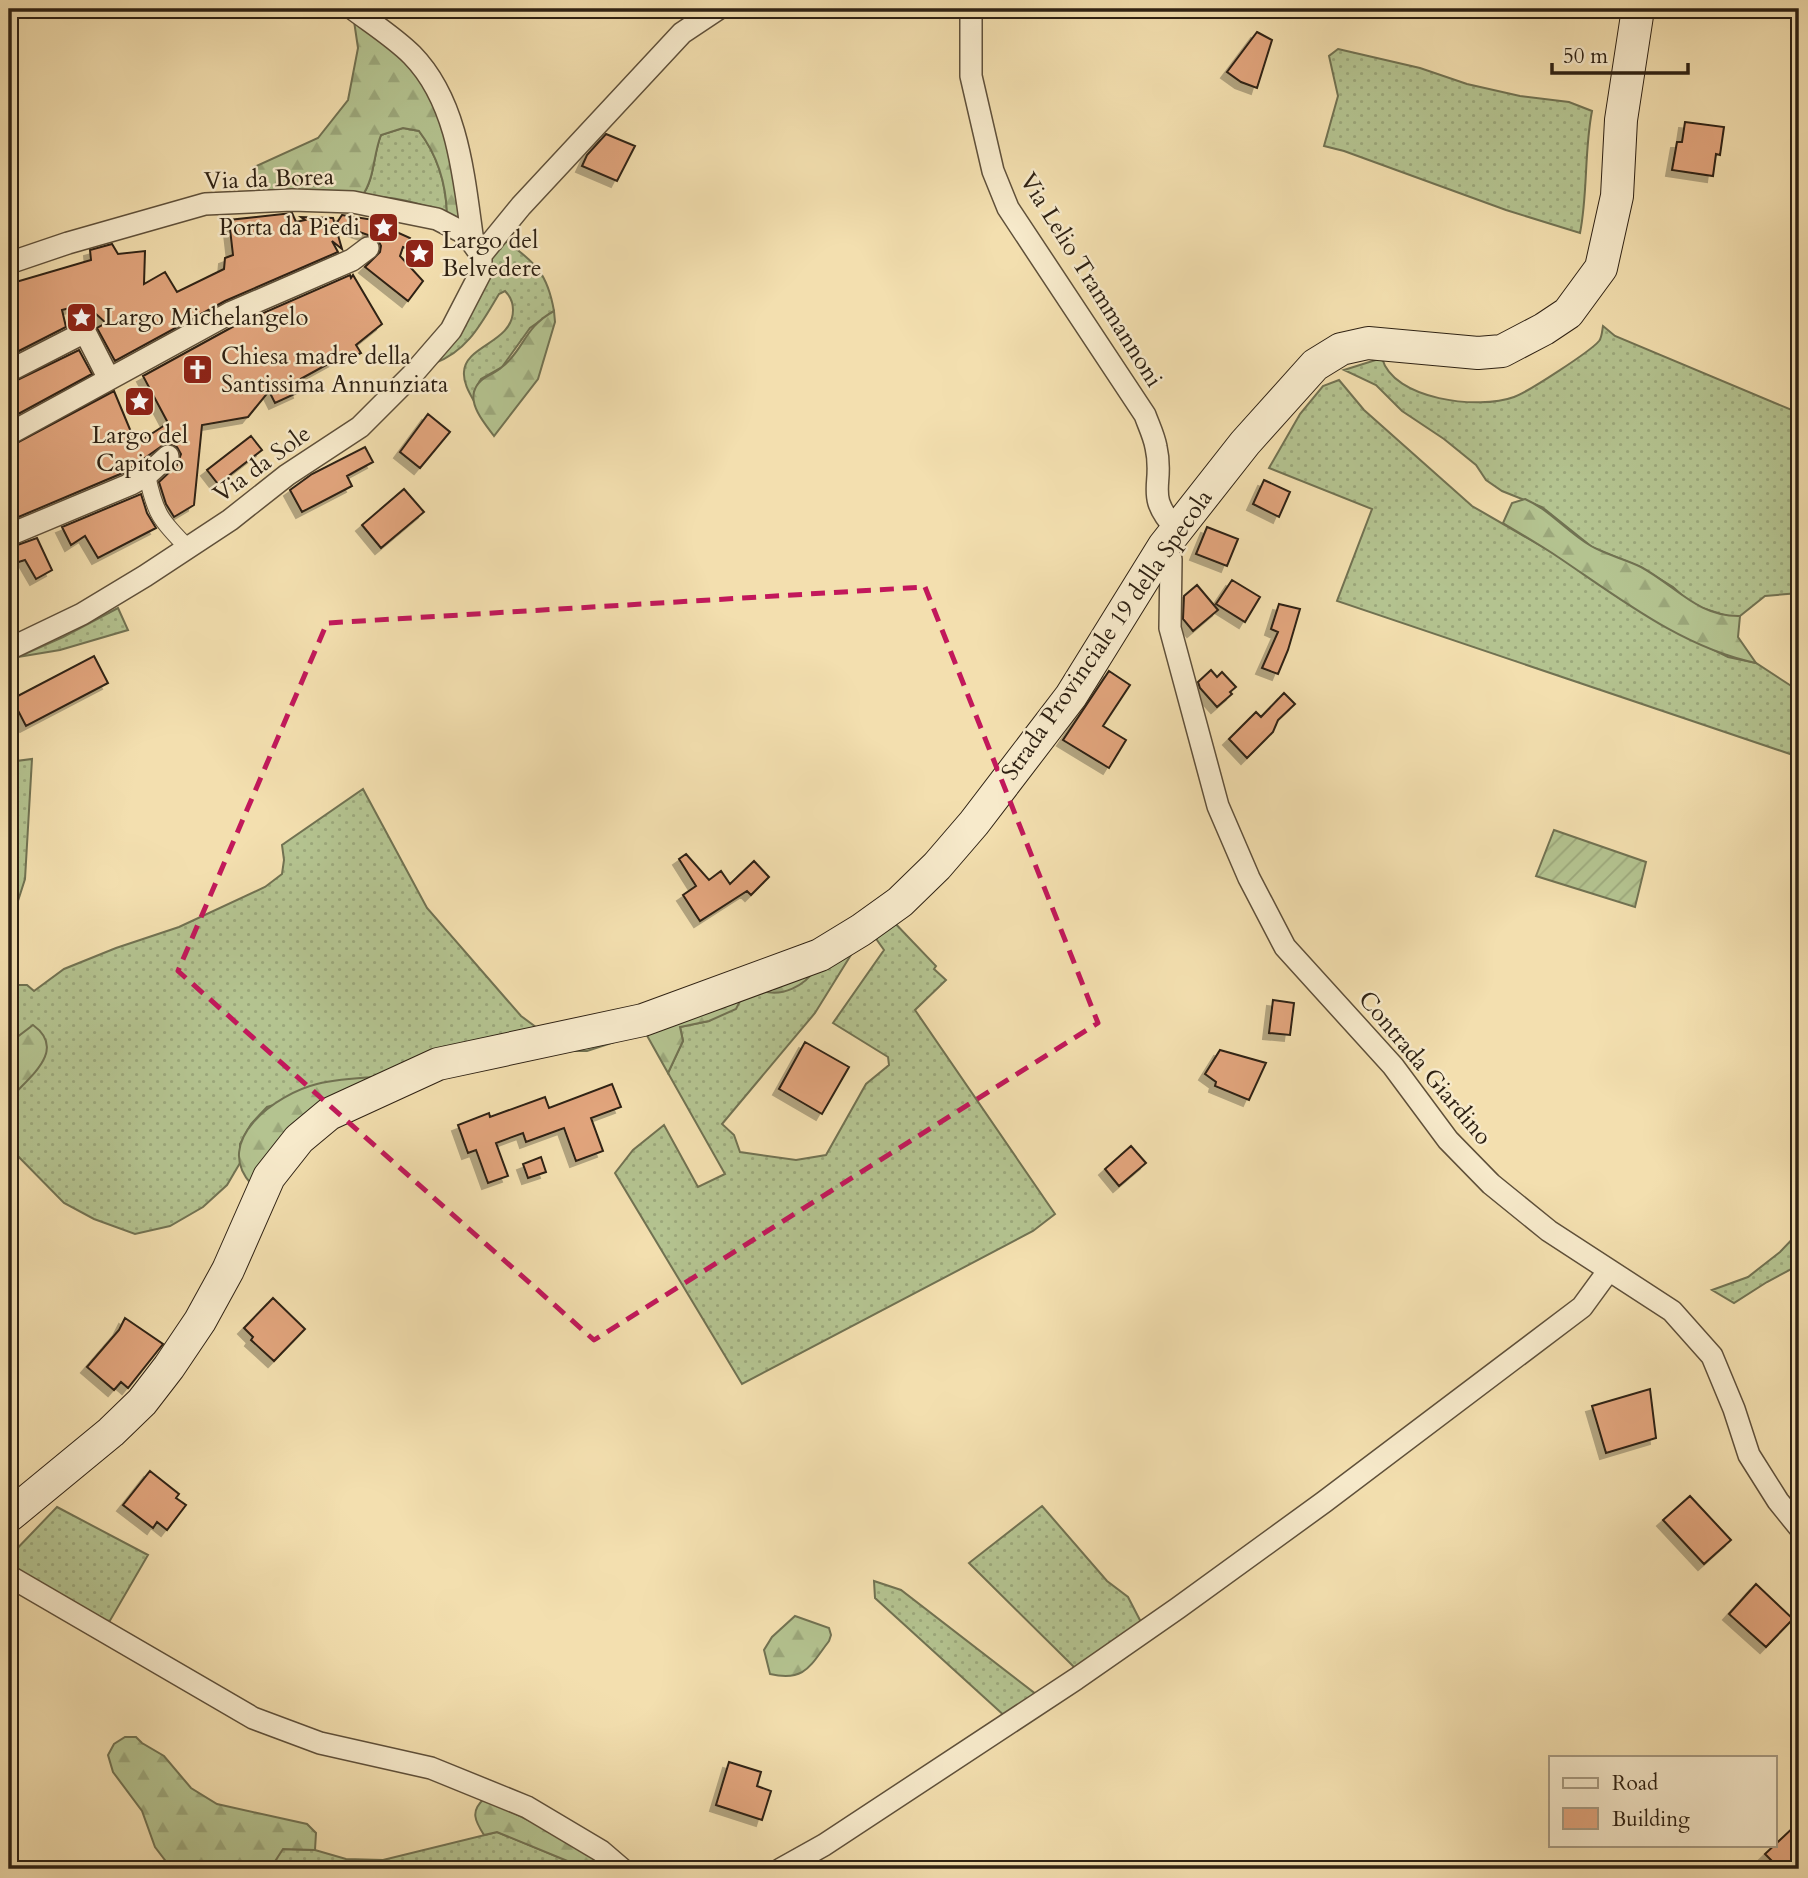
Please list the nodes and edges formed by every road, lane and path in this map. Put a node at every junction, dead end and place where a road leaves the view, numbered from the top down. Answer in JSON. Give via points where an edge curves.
{"nodes":[{"id":1,"x":353,"y":9,"type":"edge"},
{"id":2,"x":718,"y":9,"type":"edge"},
{"id":3,"x":971,"y":9,"type":"edge"},
{"id":4,"x":1638,"y":9,"type":"edge"},
{"id":5,"x":368,"y":248,"type":"dead end"},
{"id":6,"x":477,"y":249,"type":"junction"},
{"id":7,"x":9,"y":263,"type":"edge"},
{"id":8,"x":9,"y":370,"type":"edge"},
{"id":9,"x":110,"y":379,"type":"junction"},
{"id":10,"x":9,"y":434,"type":"edge"},
{"id":11,"x":167,"y":456,"type":"dead end"},
{"id":12,"x":147,"y":475,"type":"junction"},
{"id":13,"x":9,"y":536,"type":"edge"},
{"id":14,"x":1170,"y":538,"type":"junction"},
{"id":15,"x":188,"y":548,"type":"junction"},
{"id":16,"x":9,"y":649,"type":"edge"},
{"id":17,"x":1609,"y":1270,"type":"junction"},
{"id":18,"x":9,"y":1516,"type":"edge"},
{"id":19,"x":1799,"y":1527,"type":"edge"},
{"id":20,"x":9,"y":1576,"type":"edge"},
{"id":21,"x":622,"y":1869,"type":"edge"},
{"id":22,"x":782,"y":1869,"type":"edge"}],
"edges":[{"from":1,"to":6,"type":"street","via":[[411,54],[442,99]]},
{"from":2,"to":6,"type":"street","via":[[682,33]]},
{"from":3,"to":14,"type":"street","name":"Via Lelio Trammannoni","via":[[971,76],[993,171],[1008,208],[1145,415],[1157,448],[1156,497]]},
{"from":4,"to":14,"type":"main road","name":"Strada Provinciale 19 della Specola","via":[[1621,120],[1617,196],[1601,268],[1568,313],[1502,351],[1368,343],[1341,349],[1315,365],[1245,443]]},
{"from":5,"to":9,"type":"street","via":[[352,260],[230,313]]},
{"from":6,"to":7,"type":"street","name":"Via da Borea","via":[[466,234],[427,216],[353,202],[267,201],[205,205]]},
{"from":6,"to":15,"type":"street","name":"Via da Sole","via":[[481,272],[451,330],[412,375],[360,427]]},
{"from":8,"to":9,"type":"street","via":[[83,333]]},
{"from":9,"to":10,"type":"street"},
{"from":11,"to":12,"type":"street"},
{"from":12,"to":13,"type":"street"},
{"from":12,"to":15,"type":"street","via":[[162,522]]},
{"from":14,"to":17,"type":"street","name":"Contrada Giardino","via":[[1170,628],[1218,806],[1284,947],[1393,1066],[1448,1140],[1492,1184],[1549,1231]]},
{"from":14,"to":18,"type":"main road","name":"Strada Provinciale 19 della Specola","via":[[1071,695],[974,822],[900,902],[820,955],[752,981],[643,1020],[438,1064],[330,1114],[299,1139],[269,1177],[200,1321],[149,1394],[111,1432]]},
{"from":15,"to":16,"type":"street","name":"Via da Sole","via":[[82,614]]},
{"from":17,"to":19,"type":"street","name":"Contrada Giardino","via":[[1672,1311],[1712,1356],[1749,1455]]},
{"from":17,"to":22,"type":"street","via":[[1582,1307],[1302,1518],[1076,1679]]},
{"from":20,"to":21,"type":"street","via":[[253,1718],[320,1743],[431,1768],[527,1807],[601,1851]]}]}
